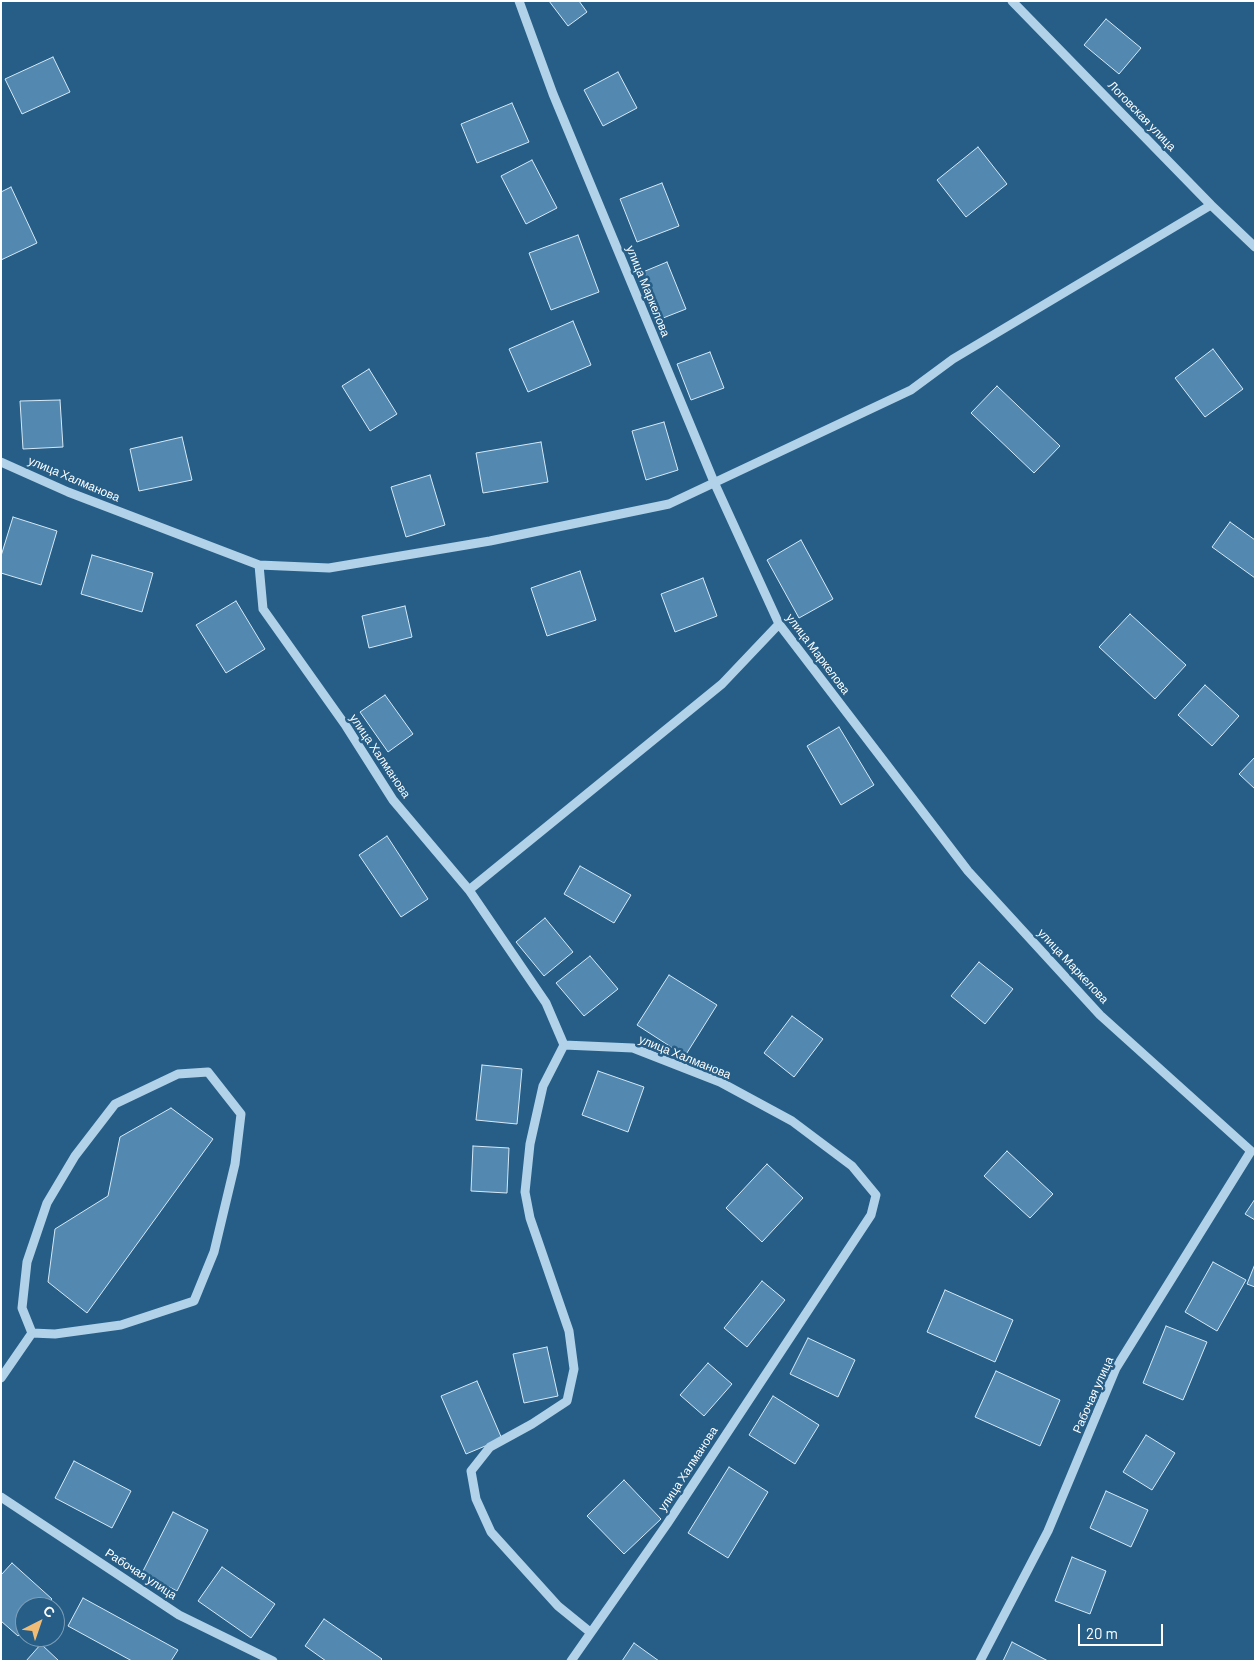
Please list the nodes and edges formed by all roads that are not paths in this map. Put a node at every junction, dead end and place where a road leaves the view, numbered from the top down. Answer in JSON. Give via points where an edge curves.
{"nodes":[{"id":1,"x":519,"y":1,"type":"edge"},
{"id":2,"x":1012,"y":1,"type":"edge"},
{"id":3,"x":1211,"y":205,"type":"junction"},
{"id":4,"x":1255,"y":247,"type":"edge"},
{"id":5,"x":1,"y":462,"type":"edge"},
{"id":6,"x":714,"y":482,"type":"junction"},
{"id":7,"x":259,"y":565,"type":"junction"},
{"id":8,"x":779,"y":624,"type":"junction"},
{"id":9,"x":469,"y":890,"type":"junction"},
{"id":10,"x":564,"y":1046,"type":"junction"},
{"id":11,"x":1251,"y":1151,"type":"joint"},
{"id":12,"x":32,"y":1333,"type":"junction"},
{"id":13,"x":1,"y":1378,"type":"edge"},
{"id":14,"x":1,"y":1497,"type":"edge"},
{"id":15,"x":590,"y":1632,"type":"junction"},
{"id":16,"x":273,"y":1661,"type":"edge"},
{"id":17,"x":571,"y":1661,"type":"edge"},
{"id":18,"x":980,"y":1661,"type":"edge"}],
"edges":[{"from":1,"to":6,"type":"street","name":"улица Маркелова","via":[[553,94]]},
{"from":2,"to":3,"type":"street","name":"Логовская улица"},
{"from":3,"to":4,"type":"street","name":"Логовская улица"},
{"from":3,"to":6,"type":"street","via":[[953,359],[911,390]]},
{"from":5,"to":7,"type":"street","name":"улица Халманова","via":[[68,492]]},
{"from":6,"to":7,"type":"street","via":[[669,504],[490,541],[330,568]]},
{"from":6,"to":8,"type":"street","name":"улица Маркелова"},
{"from":7,"to":9,"type":"street","name":"улица Халманова","via":[[263,609],[346,726],[393,800]]},
{"from":8,"to":9,"type":"street","via":[[722,684]]},
{"from":8,"to":11,"type":"street","name":"улица Маркелова","via":[[968,872],[1100,1015]]},
{"from":9,"to":10,"type":"street","name":"улица Халманова","via":[[546,1003]]},
{"from":10,"to":15,"type":"street","via":[[543,1086],[530,1144],[525,1192],[530,1218],[569,1331],[574,1369],[567,1401],[490,1447],[472,1471],[476,1499],[491,1532],[558,1606]]},
{"from":10,"to":15,"type":"street","name":"улица Халманова","via":[[633,1048],[720,1082],[792,1121],[852,1166],[876,1195],[872,1214],[667,1524]]},
{"from":11,"to":18,"type":"street","name":"Рабочая улица","via":[[1116,1368],[1048,1532]]},
{"from":12,"to":12,"type":"street","via":[[55,1334],[121,1325],[194,1301],[216,1243],[235,1164],[241,1114],[208,1072],[178,1074],[115,1104],[75,1156],[46,1203],[27,1262],[22,1308]]},
{"from":12,"to":13,"type":"street"},
{"from":14,"to":16,"type":"street","name":"Рабочая улица","via":[[179,1615]]},
{"from":15,"to":17,"type":"street","name":"улица Халманова"}]}
